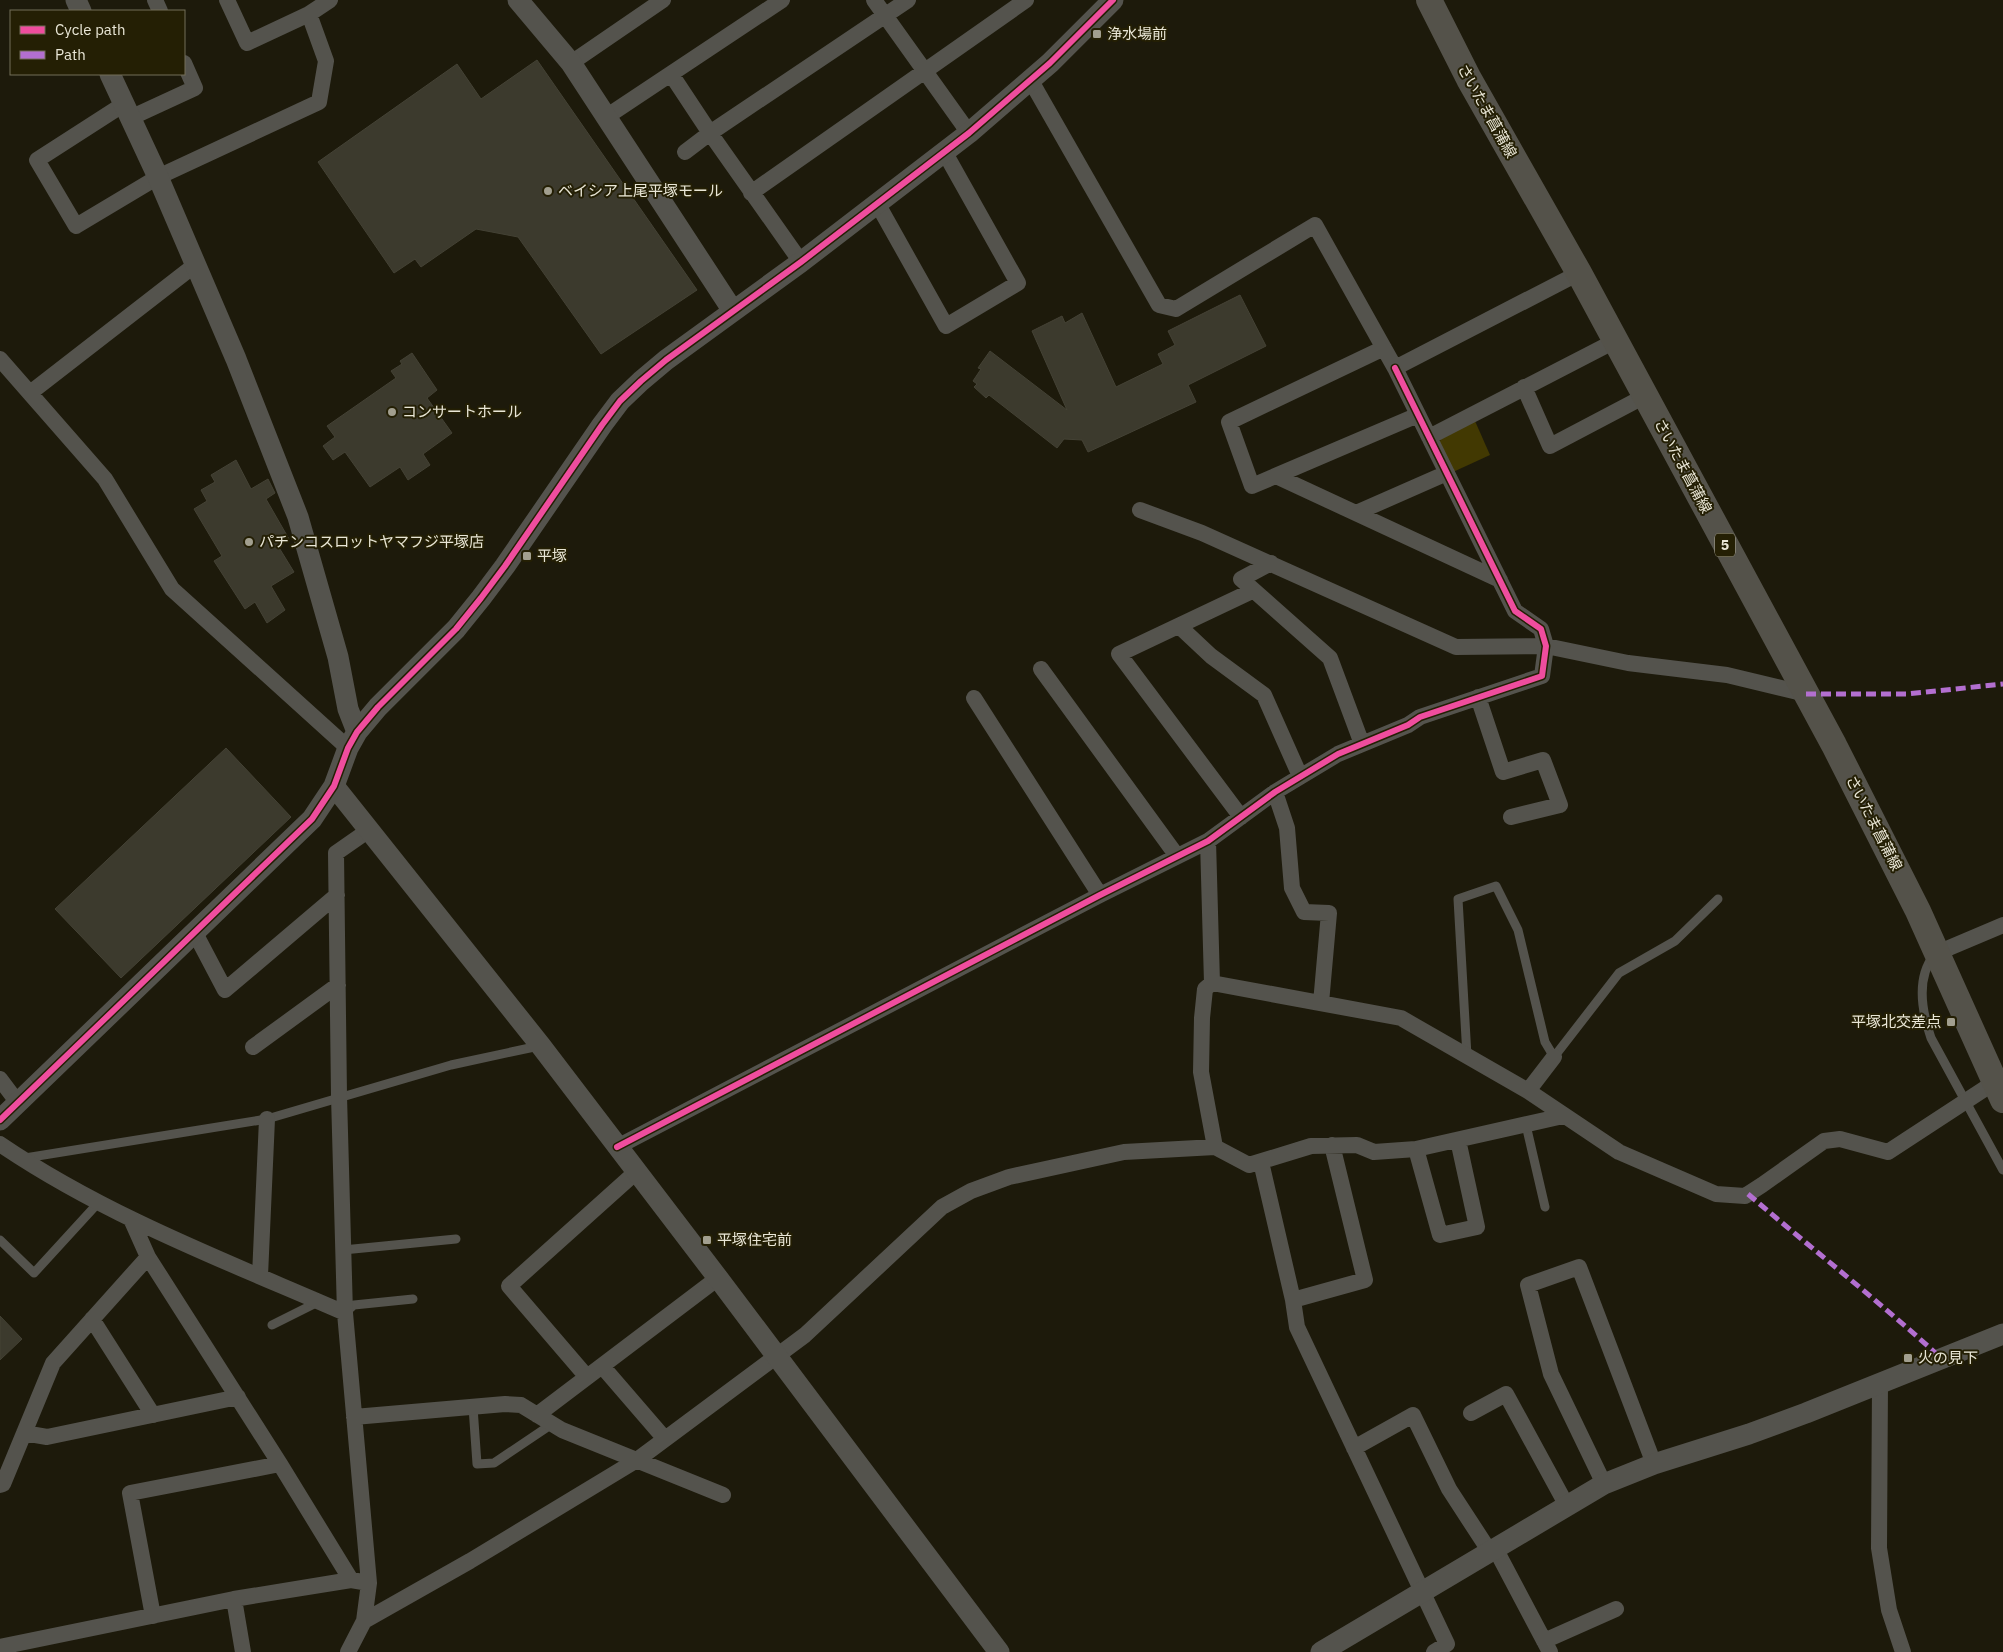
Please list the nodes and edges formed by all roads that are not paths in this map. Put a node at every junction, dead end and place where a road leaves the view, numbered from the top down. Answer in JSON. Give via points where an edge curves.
{"nodes":[{"id":1,"x":226,"y":0,"type":"edge"},
{"id":2,"x":330,"y":0,"type":"edge"},
{"id":3,"x":518,"y":0,"type":"edge"},
{"id":4,"x":663,"y":0,"type":"edge"},
{"id":5,"x":782,"y":0,"type":"edge"},
{"id":6,"x":874,"y":0,"type":"edge"},
{"id":7,"x":908,"y":0,"type":"edge"},
{"id":8,"x":1026,"y":0,"type":"edge"},
{"id":9,"x":1113,"y":0,"type":"edge"},
{"id":10,"x":1429,"y":0,"type":"edge"},
{"id":11,"x":309,"y":14,"type":"junction"},
{"id":12,"x":886,"y":16,"type":"junction"},
{"id":13,"x":571,"y":62,"type":"junction"},
{"id":14,"x":185,"y":65,"type":"edge"},
{"id":15,"x":924,"y":71,"type":"junction"},
{"id":16,"x":670,"y":74,"type":"junction"},
{"id":17,"x":110,"y":75,"type":"edge"},
{"id":18,"x":1031,"y":81,"type":"junction"},
{"id":19,"x":127,"y":111,"type":"junction"},
{"id":20,"x":606,"y":117,"type":"junction"},
{"id":21,"x":710,"y":133,"type":"junction"},
{"id":22,"x":969,"y":133,"type":"junction"},
{"id":23,"x":685,"y":152,"type":"dead end"},
{"id":24,"x":944,"y":153,"type":"junction"},
{"id":25,"x":158,"y":177,"type":"junction"},
{"id":26,"x":751,"y":193,"type":"junction"},
{"id":27,"x":876,"y":203,"type":"junction"},
{"id":28,"x":801,"y":262,"type":"junction"},
{"id":29,"x":195,"y":265,"type":"junction"},
{"id":30,"x":1578,"y":273,"type":"junction"},
{"id":31,"x":733,"y":312,"type":"junction"},
{"id":32,"x":1615,"y":341,"type":"junction"},
{"id":33,"x":1384,"y":348,"type":"junction"},
{"id":34,"x":0,"y":359,"type":"edge"},
{"id":35,"x":1395,"y":368,"type":"junction"},
{"id":36,"x":1524,"y":387,"type":"junction"},
{"id":37,"x":30,"y":393,"type":"junction"},
{"id":38,"x":1645,"y":396,"type":"junction"},
{"id":39,"x":1418,"y":415,"type":"junction"},
{"id":40,"x":1429,"y":437,"type":"junction"},
{"id":41,"x":1447,"y":473,"type":"junction"},
{"id":42,"x":1276,"y":476,"type":"junction"},
{"id":43,"x":1140,"y":510,"type":"dead end"},
{"id":44,"x":1356,"y":513,"type":"junction"},
{"id":45,"x":1271,"y":563,"type":"junction"},
{"id":46,"x":1500,"y":580,"type":"junction"},
{"id":47,"x":1252,"y":591,"type":"junction"},
{"id":48,"x":1179,"y":626,"type":"junction"},
{"id":49,"x":1546,"y":646,"type":"junction"},
{"id":50,"x":1041,"y":669,"type":"dead end"},
{"id":51,"x":1806,"y":694,"type":"junction"},
{"id":52,"x":1478,"y":697,"type":"junction"},
{"id":53,"x":974,"y":698,"type":"dead end"},
{"id":54,"x":353,"y":740,"type":"junction"},
{"id":55,"x":1362,"y":744,"type":"junction"},
{"id":56,"x":1300,"y":776,"type":"junction"},
{"id":57,"x":334,"y":786,"type":"junction"},
{"id":58,"x":1276,"y":792,"type":"junction"},
{"id":59,"x":1241,"y":817,"type":"junction"},
{"id":60,"x":1512,"y":817,"type":"dead end"},
{"id":61,"x":369,"y":830,"type":"junction"},
{"id":62,"x":1208,"y":841,"type":"junction"},
{"id":63,"x":1177,"y":856,"type":"junction"},
{"id":64,"x":337,"y":895,"type":"junction"},
{"id":65,"x":1100,"y":895,"type":"junction"},
{"id":66,"x":1718,"y":899,"type":"dead end"},
{"id":67,"x":2003,"y":925,"type":"edge"},
{"id":68,"x":195,"y":933,"type":"junction"},
{"id":69,"x":1937,"y":953,"type":"junction"},
{"id":70,"x":1212,"y":983,"type":"junction"},
{"id":71,"x":338,"y":984,"type":"junction"},
{"id":72,"x":1321,"y":1003,"type":"junction"},
{"id":73,"x":541,"y":1046,"type":"junction"},
{"id":74,"x":253,"y":1047,"type":"dead end"},
{"id":75,"x":1467,"y":1056,"type":"junction"},
{"id":76,"x":1554,"y":1057,"type":"junction"},
{"id":77,"x":0,"y":1079,"type":"edge"},
{"id":78,"x":1528,"y":1091,"type":"junction"},
{"id":79,"x":1999,"y":1091,"type":"edge"},
{"id":80,"x":339,"y":1096,"type":"junction"},
{"id":81,"x":1965,"y":1102,"type":"junction"},
{"id":82,"x":18,"y":1103,"type":"junction"},
{"id":83,"x":1564,"y":1116,"type":"junction"},
{"id":84,"x":267,"y":1119,"type":"junction"},
{"id":85,"x":0,"y":1120,"type":"edge"},
{"id":86,"x":1526,"y":1125,"type":"junction"},
{"id":87,"x":1458,"y":1140,"type":"junction"},
{"id":88,"x":0,"y":1144,"type":"edge"},
{"id":89,"x":1332,"y":1145,"type":"junction"},
{"id":90,"x":617,"y":1147,"type":"junction"},
{"id":91,"x":1215,"y":1147,"type":"junction"},
{"id":92,"x":1416,"y":1150,"type":"junction"},
{"id":93,"x":22,"y":1159,"type":"junction"},
{"id":94,"x":1261,"y":1162,"type":"junction"},
{"id":95,"x":2003,"y":1170,"type":"edge"},
{"id":96,"x":636,"y":1172,"type":"junction"},
{"id":97,"x":99,"y":1202,"type":"junction"},
{"id":98,"x":1544,"y":1207,"type":"dead end"},
{"id":99,"x":131,"y":1219,"type":"junction"},
{"id":100,"x":456,"y":1239,"type":"dead end"},
{"id":101,"x":0,"y":1240,"type":"edge"},
{"id":102,"x":343,"y":1250,"type":"junction"},
{"id":103,"x":148,"y":1257,"type":"junction"},
{"id":104,"x":260,"y":1276,"type":"junction"},
{"id":105,"x":718,"y":1278,"type":"junction"},
{"id":106,"x":413,"y":1299,"type":"dead end"},
{"id":107,"x":1293,"y":1300,"type":"junction"},
{"id":108,"x":318,"y":1302,"type":"junction"},
{"id":109,"x":344,"y":1314,"type":"junction"},
{"id":110,"x":92,"y":1319,"type":"junction"},
{"id":111,"x":272,"y":1325,"type":"dead end"},
{"id":112,"x":2003,"y":1334,"type":"edge"},
{"id":113,"x":776,"y":1356,"type":"junction"},
{"id":114,"x":602,"y":1366,"type":"junction"},
{"id":115,"x":587,"y":1378,"type":"junction"},
{"id":116,"x":1880,"y":1383,"type":"junction"},
{"id":117,"x":238,"y":1398,"type":"junction"},
{"id":118,"x":473,"y":1407,"type":"junction"},
{"id":119,"x":1471,"y":1413,"type":"dead end"},
{"id":120,"x":153,"y":1415,"type":"junction"},
{"id":121,"x":354,"y":1417,"type":"junction"},
{"id":122,"x":544,"y":1419,"type":"junction"},
{"id":123,"x":24,"y":1433,"type":"junction"},
{"id":124,"x":665,"y":1439,"type":"junction"},
{"id":125,"x":1354,"y":1448,"type":"junction"},
{"id":126,"x":637,"y":1460,"type":"junction"},
{"id":127,"x":280,"y":1464,"type":"junction"},
{"id":128,"x":1654,"y":1464,"type":"junction"},
{"id":129,"x":1604,"y":1484,"type":"junction"},
{"id":130,"x":0,"y":1485,"type":"edge"},
{"id":131,"x":723,"y":1494,"type":"dead end"},
{"id":132,"x":1567,"y":1506,"type":"junction"},
{"id":133,"x":1492,"y":1550,"type":"junction"},
{"id":134,"x":352,"y":1580,"type":"junction"},
{"id":135,"x":369,"y":1583,"type":"junction"},
{"id":136,"x":1423,"y":1592,"type":"junction"},
{"id":137,"x":234,"y":1599,"type":"junction"},
{"id":138,"x":1616,"y":1609,"type":"dead end"},
{"id":139,"x":153,"y":1616,"type":"junction"},
{"id":140,"x":364,"y":1621,"type":"junction"},
{"id":141,"x":1547,"y":1646,"type":"edge"},
{"id":142,"x":0,"y":1647,"type":"edge"},
{"id":143,"x":1438,"y":1651,"type":"edge"},
{"id":144,"x":243,"y":1652,"type":"edge"},
{"id":145,"x":348,"y":1652,"type":"edge"},
{"id":146,"x":999,"y":1652,"type":"edge"},
{"id":147,"x":1321,"y":1652,"type":"edge"},
{"id":148,"x":1903,"y":1652,"type":"edge"}],
"edges":[{"from":1,"to":11,"type":"street","via":[[247,43]]},
{"from":2,"to":11,"type":"street"},
{"from":3,"to":13,"type":"street"},
{"from":4,"to":13,"type":"street"},
{"from":5,"to":16,"type":"street"},
{"from":6,"to":12,"type":"street"},
{"from":7,"to":12,"type":"street"},
{"from":8,"to":15,"type":"street"},
{"from":9,"to":18,"type":"street"},
{"from":10,"to":30,"type":"main road","name":"さいたま菖蒲線","number":"5","via":[[1469,79]]},
{"from":11,"to":25,"type":"street","via":[[326,61],[319,102]]},
{"from":12,"to":15,"type":"street"},
{"from":12,"to":21,"type":"street"},
{"from":13,"to":20,"type":"street"},
{"from":14,"to":19,"type":"street","via":[[195,88]]},
{"from":15,"to":22,"type":"street"},
{"from":15,"to":26,"type":"street"},
{"from":16,"to":20,"type":"street"},
{"from":16,"to":21,"type":"street"},
{"from":17,"to":19,"type":"street"},
{"from":18,"to":22,"type":"street"},
{"from":18,"to":33,"type":"street","via":[[1159,305],[1176,309],[1315,225]]},
{"from":19,"to":25,"type":"street"},
{"from":19,"to":25,"type":"street","via":[[37,160],[76,226]]},
{"from":20,"to":31,"type":"street"},
{"from":21,"to":23,"type":"street"},
{"from":21,"to":26,"type":"street"},
{"from":22,"to":24,"type":"street"},
{"from":24,"to":27,"type":"street"},
{"from":24,"to":27,"type":"street","via":[[1018,283],[946,326]]},
{"from":25,"to":29,"type":"street"},
{"from":26,"to":28,"type":"street"},
{"from":27,"to":28,"type":"street"},
{"from":28,"to":31,"type":"street"},
{"from":29,"to":37,"type":"street"},
{"from":29,"to":54,"type":"street","via":[[298,517],[338,657]]},
{"from":30,"to":32,"type":"main road","name":"さいたま菖蒲線","number":"5"},
{"from":30,"to":35,"type":"street"},
{"from":31,"to":54,"type":"street","via":[[666,360],[620,401],[481,598],[456,629],[378,706]]},
{"from":32,"to":36,"type":"street"},
{"from":32,"to":38,"type":"main road","name":"さいたま菖蒲線","number":"5"},
{"from":33,"to":35,"type":"street"},
{"from":33,"to":42,"type":"street","via":[[1229,422],[1252,486]]},
{"from":34,"to":37,"type":"street"},
{"from":35,"to":39,"type":"street"},
{"from":36,"to":38,"type":"street","via":[[1550,446]]},
{"from":36,"to":40,"type":"street"},
{"from":37,"to":54,"type":"street","via":[[105,479],[172,589]]},
{"from":38,"to":51,"type":"main road","name":"さいたま菖蒲線","number":"5"},
{"from":39,"to":40,"type":"street"},
{"from":39,"to":42,"type":"street"},
{"from":40,"to":41,"type":"street"},
{"from":41,"to":44,"type":"street"},
{"from":41,"to":46,"type":"street"},
{"from":42,"to":44,"type":"street"},
{"from":43,"to":45,"type":"street"},
{"from":44,"to":46,"type":"street"},
{"from":45,"to":47,"type":"street","via":[[1241,579]]},
{"from":45,"to":49,"type":"street","via":[[1456,647]]},
{"from":46,"to":49,"type":"street","via":[[1515,611],[1541,629]]},
{"from":47,"to":48,"type":"street"},
{"from":47,"to":55,"type":"street","via":[[1330,658]]},
{"from":48,"to":56,"type":"street","via":[[1211,656],[1264,695]]},
{"from":48,"to":59,"type":"street","via":[[1119,654]]},
{"from":49,"to":51,"type":"street","via":[[1621,662],[1727,675]]},
{"from":49,"to":52,"type":"street","via":[[1542,676]]},
{"from":50,"to":63,"type":"street"},
{"from":51,"to":69,"type":"main road","name":"さいたま菖蒲線","number":"5","via":[[1890,854]]},
{"from":52,"to":55,"type":"street","via":[[1420,716],[1408,725]]},
{"from":52,"to":60,"type":"street","via":[[1503,772],[1543,760],[1560,805]]},
{"from":53,"to":65,"type":"street"},
{"from":54,"to":57,"type":"street"},
{"from":55,"to":56,"type":"street"},
{"from":56,"to":58,"type":"street"},
{"from":57,"to":61,"type":"street"},
{"from":57,"to":68,"type":"street","via":[[298,834]]},
{"from":58,"to":59,"type":"street"},
{"from":58,"to":72,"type":"street","via":[[1286,828],[1292,888],[1304,912],[1329,913]]},
{"from":59,"to":62,"type":"street"},
{"from":61,"to":64,"type":"street","via":[[336,853]]},
{"from":61,"to":73,"type":"street"},
{"from":62,"to":63,"type":"street"},
{"from":62,"to":70,"type":"street"},
{"from":63,"to":65,"type":"street"},
{"from":64,"to":68,"type":"street","via":[[225,990]]},
{"from":64,"to":71,"type":"street"},
{"from":65,"to":90,"type":"street"},
{"from":66,"to":76,"type":"lane","via":[[1675,941],[1619,973]]},
{"from":67,"to":69,"type":"street"},
{"from":68,"to":82,"type":"street"},
{"from":69,"to":79,"type":"main road","name":"さいたま菖蒲線","number":"5"},
{"from":69,"to":81,"type":"lane","via":[[1924,975],[1922,1004],[1925,1022]]},
{"from":70,"to":72,"type":"street"},
{"from":70,"to":91,"type":"street","via":[[1205,989],[1200,1072]]},
{"from":71,"to":74,"type":"street"},
{"from":71,"to":80,"type":"street"},
{"from":72,"to":75,"type":"street","via":[[1401,1018]]},
{"from":73,"to":80,"type":"lane","via":[[450,1065]]},
{"from":73,"to":90,"type":"street"},
{"from":75,"to":76,"type":"lane","via":[[1458,899],[1496,886],[1518,930],[1544,1042]]},
{"from":75,"to":78,"type":"street"},
{"from":76,"to":78,"type":"street"},
{"from":77,"to":82,"type":"street"},
{"from":78,"to":83,"type":"street"},
{"from":79,"to":81,"type":"street"},
{"from":80,"to":84,"type":"lane"},
{"from":80,"to":102,"type":"street"},
{"from":81,"to":83,"type":"street","via":[[1888,1152],[1840,1140],[1824,1141],[1745,1196],[1716,1194],[1619,1152]]},
{"from":81,"to":95,"type":"lane"},
{"from":82,"to":85,"type":"street"},
{"from":83,"to":86,"type":"street"},
{"from":84,"to":93,"type":"lane"},
{"from":84,"to":104,"type":"street"},
{"from":86,"to":87,"type":"street"},
{"from":86,"to":98,"type":"lane"},
{"from":87,"to":92,"type":"street"},
{"from":87,"to":92,"type":"street","via":[[1476,1227],[1440,1235]]},
{"from":88,"to":93,"type":"street"},
{"from":89,"to":92,"type":"street","via":[[1358,1145],[1374,1152]]},
{"from":89,"to":94,"type":"street","via":[[1311,1146]]},
{"from":89,"to":107,"type":"street","via":[[1365,1280]]},
{"from":90,"to":96,"type":"street"},
{"from":91,"to":94,"type":"street","via":[[1249,1165]]},
{"from":91,"to":113,"type":"street","via":[[1124,1152],[1009,1177],[971,1191],[942,1207],[805,1335]]},
{"from":93,"to":97,"type":"street"},
{"from":94,"to":107,"type":"street"},
{"from":96,"to":105,"type":"street"},
{"from":96,"to":115,"type":"street","via":[[509,1286]]},
{"from":97,"to":99,"type":"street"},
{"from":97,"to":101,"type":"lane","via":[[34,1273]]},
{"from":99,"to":103,"type":"street"},
{"from":99,"to":104,"type":"street"},
{"from":100,"to":102,"type":"lane"},
{"from":102,"to":109,"type":"street"},
{"from":103,"to":110,"type":"street"},
{"from":103,"to":117,"type":"street"},
{"from":104,"to":108,"type":"street"},
{"from":105,"to":113,"type":"street"},
{"from":105,"to":114,"type":"street"},
{"from":106,"to":109,"type":"lane","via":[[354,1305]]},
{"from":107,"to":125,"type":"street","via":[[1297,1326]]},
{"from":108,"to":109,"type":"street"},
{"from":108,"to":111,"type":"lane"},
{"from":109,"to":121,"type":"street"},
{"from":110,"to":120,"type":"street"},
{"from":110,"to":123,"type":"street","via":[[53,1363]]},
{"from":112,"to":116,"type":"street"},
{"from":113,"to":124,"type":"street"},
{"from":113,"to":146,"type":"street"},
{"from":114,"to":115,"type":"street"},
{"from":114,"to":124,"type":"street"},
{"from":115,"to":122,"type":"street"},
{"from":116,"to":128,"type":"street","via":[[1749,1434]]},
{"from":116,"to":148,"type":"street","via":[[1879,1548],[1889,1610]]},
{"from":117,"to":120,"type":"street"},
{"from":117,"to":127,"type":"street"},
{"from":118,"to":121,"type":"street"},
{"from":118,"to":122,"type":"street","via":[[521,1405]]},
{"from":118,"to":122,"type":"lane","via":[[477,1464],[494,1463]]},
{"from":119,"to":132,"type":"street","via":[[1506,1394]]},
{"from":120,"to":123,"type":"street","via":[[47,1437]]},
{"from":121,"to":135,"type":"street"},
{"from":122,"to":126,"type":"street","via":[[562,1430]]},
{"from":123,"to":130,"type":"street"},
{"from":124,"to":126,"type":"street"},
{"from":125,"to":133,"type":"street","via":[[1413,1415],[1449,1489]]},
{"from":125,"to":136,"type":"street"},
{"from":126,"to":131,"type":"street"},
{"from":126,"to":140,"type":"street"},
{"from":127,"to":134,"type":"street"},
{"from":127,"to":139,"type":"street","via":[[130,1493]]},
{"from":128,"to":129,"type":"street"},
{"from":128,"to":129,"type":"street","via":[[1578,1267],[1528,1285],[1551,1374]]},
{"from":129,"to":132,"type":"street"},
{"from":132,"to":133,"type":"street"},
{"from":133,"to":136,"type":"street"},
{"from":133,"to":141,"type":"street"},
{"from":134,"to":135,"type":"street"},
{"from":134,"to":137,"type":"street"},
{"from":135,"to":140,"type":"street"},
{"from":136,"to":143,"type":"street","via":[[1447,1644]]},
{"from":136,"to":147,"type":"street"},
{"from":137,"to":139,"type":"street"},
{"from":137,"to":144,"type":"street"},
{"from":138,"to":141,"type":"street"},
{"from":139,"to":142,"type":"street"},
{"from":140,"to":145,"type":"street"}]}
